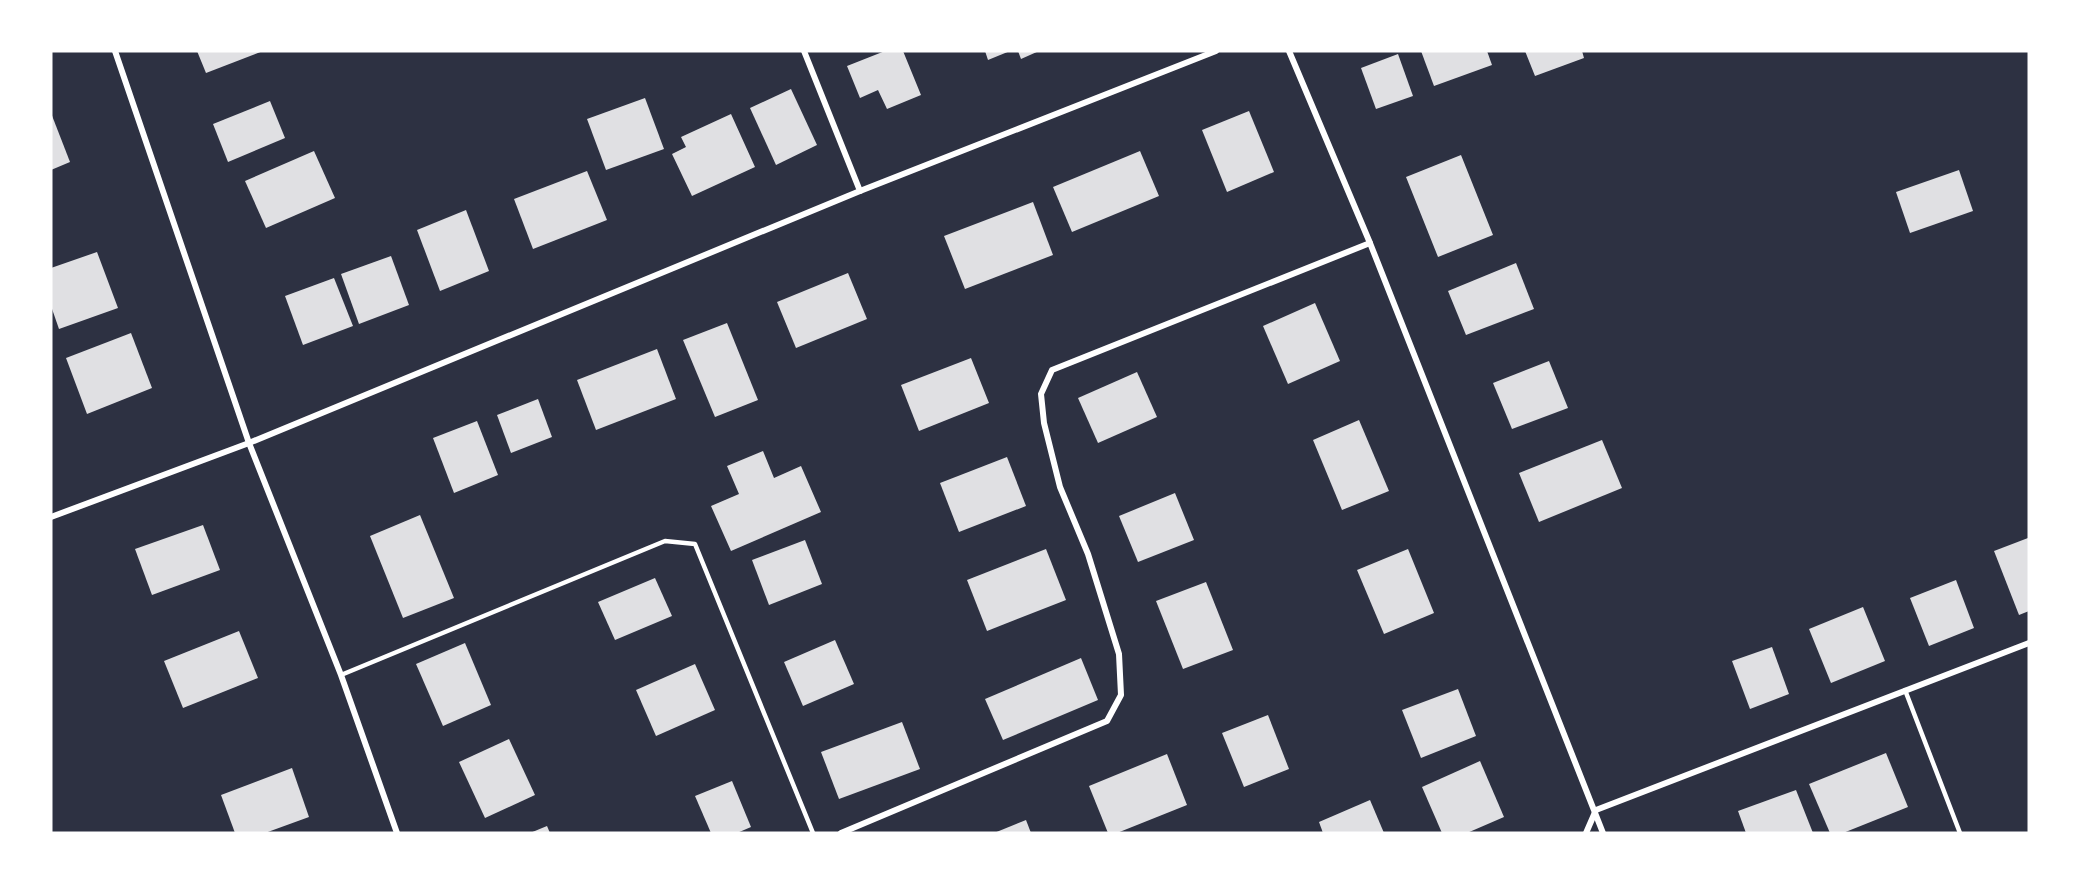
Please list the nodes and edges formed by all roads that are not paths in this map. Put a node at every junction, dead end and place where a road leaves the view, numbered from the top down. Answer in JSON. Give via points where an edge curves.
{"nodes":[{"id":1,"x":115,"y":51,"type":"edge"},
{"id":2,"x":804,"y":51,"type":"edge"},
{"id":3,"x":1216,"y":51,"type":"edge"},
{"id":4,"x":1289,"y":51,"type":"edge"},
{"id":5,"x":860,"y":191,"type":"junction"},
{"id":6,"x":1370,"y":243,"type":"junction"},
{"id":7,"x":249,"y":443,"type":"junction"},
{"id":8,"x":51,"y":517,"type":"edge"},
{"id":9,"x":2029,"y":643,"type":"edge"},
{"id":10,"x":341,"y":675,"type":"junction"},
{"id":11,"x":1905,"y":690,"type":"junction"},
{"id":12,"x":1596,"y":810,"type":"junction"},
{"id":13,"x":397,"y":833,"type":"edge"},
{"id":14,"x":813,"y":833,"type":"edge"},
{"id":15,"x":841,"y":833,"type":"edge"},
{"id":16,"x":1586,"y":833,"type":"edge"},
{"id":17,"x":1604,"y":833,"type":"edge"},
{"id":18,"x":1960,"y":833,"type":"edge"}],
"edges":[{"from":1,"to":7,"type":"street"},
{"from":2,"to":5,"type":"street"},
{"from":3,"to":5,"type":"street"},
{"from":4,"to":6,"type":"street"},
{"from":5,"to":7,"type":"street"},
{"from":6,"to":12,"type":"street"},
{"from":6,"to":15,"type":"street","via":[[1052,370],[1041,394],[1044,423],[1060,486],[1109,618],[1119,654],[1121,695],[1107,721]]},
{"from":7,"to":8,"type":"street"},
{"from":7,"to":10,"type":"street"},
{"from":9,"to":11,"type":"street"},
{"from":10,"to":13,"type":"street"},
{"from":10,"to":14,"type":"lane","via":[[666,541],[695,544]]},
{"from":11,"to":12,"type":"street"},
{"from":11,"to":18,"type":"lane"},
{"from":12,"to":16,"type":"street"},
{"from":12,"to":17,"type":"street"}]}
